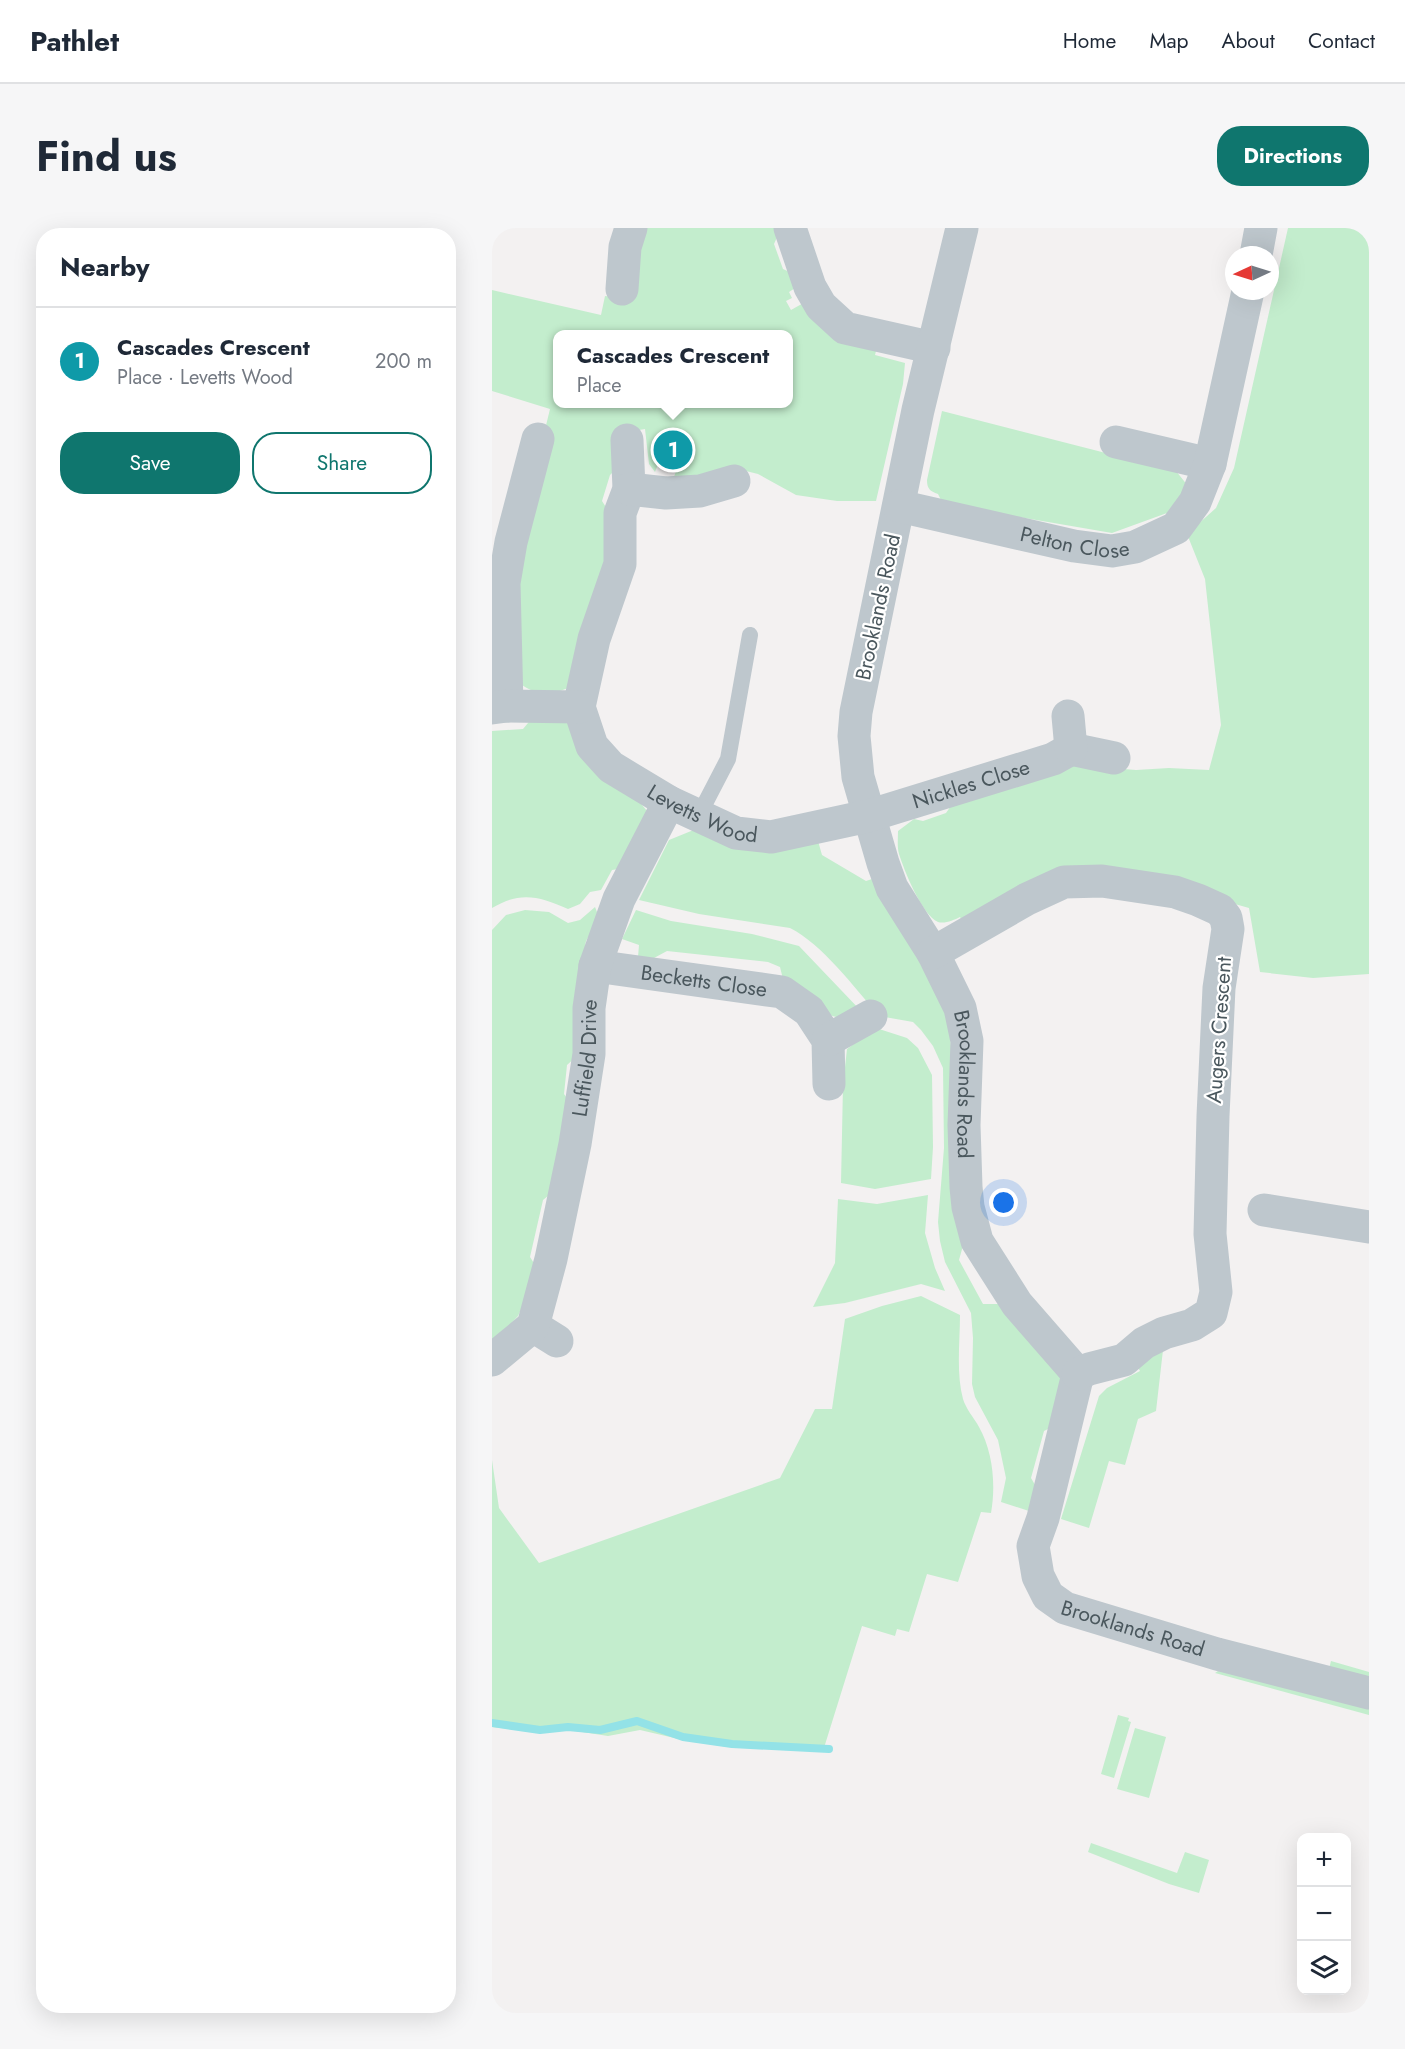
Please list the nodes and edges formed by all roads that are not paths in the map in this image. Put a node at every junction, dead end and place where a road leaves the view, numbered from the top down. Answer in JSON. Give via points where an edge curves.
{"nodes":[{"id":1,"x":631,"y":228,"type":"edge"},
{"id":2,"x":790,"y":228,"type":"edge"},
{"id":3,"x":962,"y":228,"type":"edge"},
{"id":4,"x":1261,"y":228,"type":"edge"},
{"id":5,"x":1258,"y":246,"type":"edge"},
{"id":6,"x":622,"y":289,"type":"dead end"},
{"id":7,"x":1246,"y":300,"type":"edge"},
{"id":8,"x":934,"y":348,"type":"junction"},
{"id":9,"x":538,"y":439,"type":"dead end"},
{"id":10,"x":627,"y":440,"type":"dead end"},
{"id":11,"x":1116,"y":442,"type":"dead end"},
{"id":12,"x":1210,"y":464,"type":"junction"},
{"id":13,"x":734,"y":481,"type":"dead end"},
{"id":14,"x":629,"y":489,"type":"junction"},
{"id":15,"x":899,"y":506,"type":"junction"},
{"id":16,"x":501,"y":539,"type":"edge"},
{"id":17,"x":750,"y":635,"type":"dead end"},
{"id":18,"x":500,"y":707,"type":"edge"},
{"id":19,"x":579,"y":707,"type":"junction"},
{"id":20,"x":1068,"y":716,"type":"dead end"},
{"id":21,"x":1071,"y":749,"type":"junction"},
{"id":22,"x":1114,"y":758,"type":"dead end"},
{"id":23,"x":669,"y":802,"type":"junction"},
{"id":24,"x":699,"y":815,"type":"junction"},
{"id":25,"x":868,"y":816,"type":"junction"},
{"id":26,"x":933,"y":953,"type":"junction"},
{"id":27,"x":595,"y":966,"type":"junction"},
{"id":28,"x":871,"y":1016,"type":"dead end"},
{"id":29,"x":828,"y":1040,"type":"junction"},
{"id":30,"x":830,"y":1084,"type":"dead end"},
{"id":31,"x":1264,"y":1210,"type":"dead end"},
{"id":32,"x":1369,"y":1227,"type":"edge"},
{"id":33,"x":492,"y":1360,"type":"edge"},
{"id":34,"x":1078,"y":1374,"type":"junction"},
{"id":35,"x":1369,"y":1693,"type":"edge"}],
"edges":[{"from":1,"to":6,"type":"street","via":[[625,247]]},
{"from":2,"to":8,"type":"street","via":[[810,287],[821,306],[845,328]]},
{"from":3,"to":8,"type":"street","name":"Brooklands Road"},
{"from":4,"to":5,"type":"street"},
{"from":7,"to":12,"type":"street","name":"Pelton Close"},
{"from":8,"to":15,"type":"street","name":"Brooklands Road"},
{"from":9,"to":16,"type":"street"},
{"from":10,"to":14,"type":"street"},
{"from":11,"to":12,"type":"street"},
{"from":12,"to":15,"type":"street","name":"Pelton Close","via":[[1195,502],[1176,528],[1135,547],[1112,551]]},
{"from":13,"to":14,"type":"street","via":[[700,491]]},
{"from":14,"to":19,"type":"street","via":[[620,513],[620,564],[594,639]]},
{"from":15,"to":25,"type":"street","name":"Brooklands Road","via":[[856,711],[855,755]]},
{"from":16,"to":18,"type":"street","via":[[504,583]]},
{"from":17,"to":24,"type":"lane","via":[[728,759]]},
{"from":18,"to":19,"type":"street"},
{"from":19,"to":23,"type":"street","name":"Levetts Wood","via":[[592,746],[611,766]]},
{"from":20,"to":21,"type":"street"},
{"from":21,"to":22,"type":"street"},
{"from":21,"to":25,"type":"street","name":"Nickles Close","via":[[1053,759]]},
{"from":23,"to":24,"type":"street","name":"Levetts Wood"},
{"from":23,"to":27,"type":"street","name":"Luffield Drive","via":[[619,899]]},
{"from":24,"to":25,"type":"street","name":"Levetts Wood","via":[[736,833],[771,837]]},
{"from":25,"to":26,"type":"street","name":"Brooklands Road","via":[[892,888]]},
{"from":26,"to":34,"type":"street","name":"Brooklands Road","via":[[960,1008],[967,1041],[965,1169],[968,1207],[977,1241],[1017,1304]]},
{"from":26,"to":34,"type":"street","name":"Augers Crescent","via":[[1027,898],[1064,882],[1102,881],[1175,892],[1220,910],[1226,918],[1213,1116],[1210,1234],[1216,1292],[1211,1313],[1192,1325],[1144,1343],[1124,1360]]},
{"from":27,"to":29,"type":"street","name":"Becketts Close","via":[[782,992],[809,1011]]},
{"from":27,"to":33,"type":"street","name":"Luffield Drive","via":[[589,1008],[590,1054],[551,1259],[545,1333]]},
{"from":28,"to":29,"type":"street"},
{"from":29,"to":30,"type":"street"},
{"from":31,"to":32,"type":"street"},
{"from":34,"to":35,"type":"street","name":"Brooklands Road","via":[[1034,1546],[1038,1576],[1048,1596],[1065,1608],[1130,1628]]}]}
